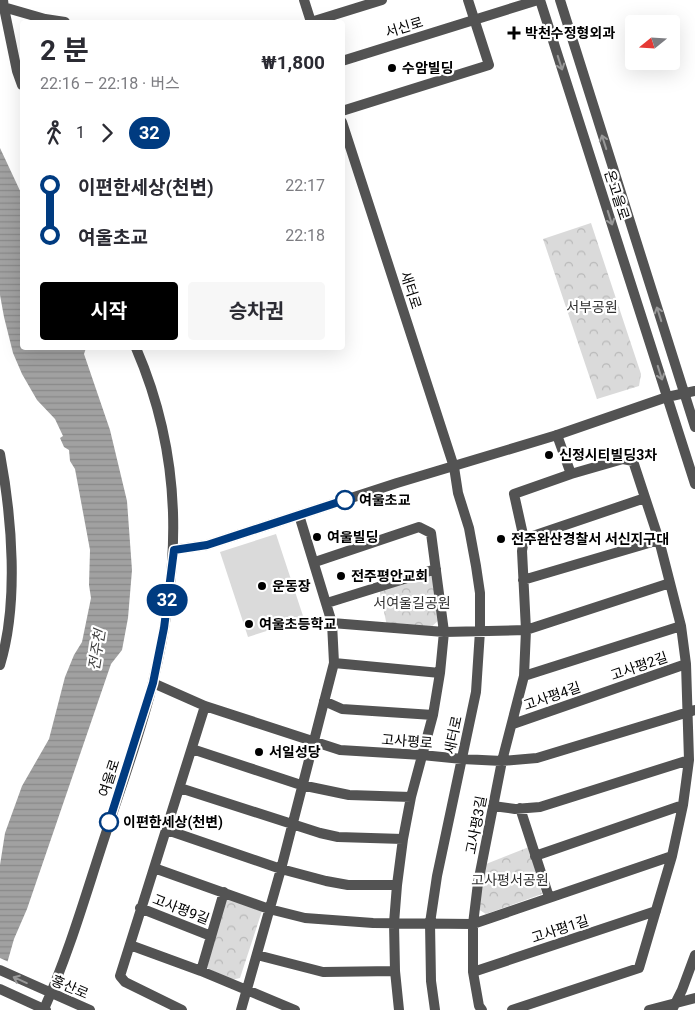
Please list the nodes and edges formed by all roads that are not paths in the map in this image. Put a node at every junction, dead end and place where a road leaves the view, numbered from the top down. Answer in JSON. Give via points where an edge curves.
{"nodes":[{"id":1,"x":304,"y":0,"type":"edge"},
{"id":2,"x":382,"y":0,"type":"edge"},
{"id":3,"x":468,"y":0,"type":"edge"},
{"id":4,"x":539,"y":0,"type":"edge"},
{"id":5,"x":560,"y":0,"type":"edge"},
{"id":6,"x":2,"y":5,"type":"edge"},
{"id":7,"x":474,"y":19,"type":"junction"},
{"id":8,"x":51,"y":20,"type":"edge"},
{"id":9,"x":310,"y":20,"type":"edge"},
{"id":10,"x":317,"y":20,"type":"edge"},
{"id":11,"x":345,"y":60,"type":"edge"},
{"id":12,"x":19,"y":63,"type":"edge"},
{"id":13,"x":345,"y":110,"type":"edge"},
{"id":14,"x":345,"y":131,"type":"edge"},
{"id":15,"x":137,"y":350,"type":"edge"},
{"id":16,"x":695,"y":391,"type":"edge"},
{"id":17,"x":684,"y":395,"type":"junction"},
{"id":18,"x":668,"y":398,"type":"junction"},
{"id":19,"x":695,"y":427,"type":"edge"},
{"id":20,"x":557,"y":435,"type":"junction"},
{"id":21,"x":0,"y":454,"type":"edge"},
{"id":22,"x":454,"y":467,"type":"junction"},
{"id":23,"x":571,"y":474,"type":"junction"},
{"id":24,"x":695,"y":484,"type":"edge"},
{"id":25,"x":645,"y":498,"type":"junction"},
{"id":26,"x":299,"y":514,"type":"junction"},
{"id":27,"x":524,"y":539,"type":"junction"},
{"id":28,"x":659,"y":540,"type":"junction"},
{"id":29,"x":174,"y":550,"type":"junction"},
{"id":30,"x":314,"y":562,"type":"junction"},
{"id":31,"x":436,"y":569,"type":"junction"},
{"id":32,"x":524,"y":580,"type":"junction"},
{"id":33,"x":670,"y":583,"type":"junction"},
{"id":34,"x":327,"y":603,"type":"junction"},
{"id":35,"x":332,"y":623,"type":"junction"},
{"id":36,"x":681,"y":626,"type":"junction"},
{"id":37,"x":526,"y":630,"type":"junction"},
{"id":38,"x":480,"y":631,"type":"junction"},
{"id":39,"x":444,"y":632,"type":"junction"},
{"id":40,"x":595,"y":653,"type":"joint"},
{"id":41,"x":334,"y":664,"type":"junction"},
{"id":42,"x":686,"y":664,"type":"junction"},
{"id":43,"x":0,"y":665,"type":"edge"},
{"id":44,"x":440,"y":673,"type":"junction"},
{"id":45,"x":524,"y":676,"type":"junction"},
{"id":46,"x":153,"y":683,"type":"junction"},
{"id":47,"x":601,"y":693,"type":"joint"},
{"id":48,"x":324,"y":701,"type":"junction"},
{"id":49,"x":205,"y":706,"type":"junction"},
{"id":50,"x":691,"y":712,"type":"edge"},
{"id":51,"x":433,"y":715,"type":"junction"},
{"id":52,"x":513,"y":724,"type":"junction"},
{"id":53,"x":313,"y":742,"type":"junction"},
{"id":54,"x":192,"y":749,"type":"junction"},
{"id":55,"x":422,"y":755,"type":"junction"},
{"id":56,"x":462,"y":759,"type":"junction"},
{"id":57,"x":689,"y":760,"type":"junction"},
{"id":58,"x":502,"y":761,"type":"junction"},
{"id":59,"x":301,"y":785,"type":"junction"},
{"id":60,"x":180,"y":788,"type":"junction"},
{"id":61,"x":411,"y":797,"type":"junction"},
{"id":62,"x":683,"y":805,"type":"junction"},
{"id":63,"x":493,"y":806,"type":"junction"},
{"id":64,"x":520,"y":808,"type":"junction"},
{"id":65,"x":291,"y":824,"type":"junction"},
{"id":66,"x":167,"y":830,"type":"junction"},
{"id":67,"x":403,"y":839,"type":"junction"},
{"id":68,"x":535,"y":856,"type":"junction"},
{"id":69,"x":672,"y":856,"type":"junction"},
{"id":70,"x":154,"y":868,"type":"junction"},
{"id":71,"x":281,"y":869,"type":"junction"},
{"id":72,"x":397,"y":885,"type":"junction"},
{"id":73,"x":224,"y":892,"type":"junction"},
{"id":74,"x":548,"y":897,"type":"junction"},
{"id":75,"x":140,"y":908,"type":"junction"},
{"id":76,"x":269,"y":908,"type":"junction"},
{"id":77,"x":656,"y":912,"type":"junction"},
{"id":78,"x":394,"y":923,"type":"junction"},
{"id":79,"x":430,"y":923,"type":"junction"},
{"id":80,"x":473,"y":924,"type":"junction"},
{"id":81,"x":211,"y":936,"type":"junction"},
{"id":82,"x":130,"y":945,"type":"junction"},
{"id":83,"x":257,"y":955,"type":"junction"},
{"id":84,"x":695,"y":955,"type":"edge"},
{"id":85,"x":0,"y":970,"type":"edge"},
{"id":86,"x":201,"y":971,"type":"junction"},
{"id":87,"x":396,"y":971,"type":"junction"},
{"id":88,"x":473,"y":972,"type":"junction"},
{"id":89,"x":0,"y":989,"type":"edge"},
{"id":90,"x":247,"y":990,"type":"junction"},
{"id":91,"x":51,"y":994,"type":"junction"},
{"id":92,"x":695,"y":998,"type":"edge"},
{"id":93,"x":673,"y":1007,"type":"edge"},
{"id":94,"x":41,"y":1008,"type":"edge"},
{"id":95,"x":90,"y":1010,"type":"edge"},
{"id":96,"x":182,"y":1010,"type":"edge"},
{"id":97,"x":241,"y":1010,"type":"edge"},
{"id":98,"x":295,"y":1010,"type":"edge"},
{"id":99,"x":399,"y":1010,"type":"edge"},
{"id":100,"x":435,"y":1010,"type":"edge"},
{"id":101,"x":482,"y":1010,"type":"edge"},
{"id":102,"x":512,"y":1010,"type":"edge"},
{"id":103,"x":648,"y":1010,"type":"edge"},
{"id":104,"x":691,"y":1010,"type":"edge"}],
"edges":[{"from":1,"to":9,"type":"street"},
{"from":2,"to":10,"type":"street"},
{"from":3,"to":7,"type":"street"},
{"from":4,"to":7,"type":"street","name":"서신로"},
{"from":4,"to":18,"type":"street","name":"온고을로","one_way":true},
{"from":17,"to":5,"type":"street","name":"온고을로","one_way":true},
{"from":6,"to":8,"type":"street"},
{"from":6,"to":12,"type":"street"},
{"from":7,"to":11,"type":"street","name":"서신로"},
{"from":7,"to":13,"type":"street","via":[[489,66]]},
{"from":14,"to":22,"type":"street","name":"새터로"},
{"from":15,"to":29,"type":"street","name":"여울로","via":[[166,439],[172,480]]},
{"from":16,"to":17,"type":"street"},
{"from":17,"to":18,"type":"street"},
{"from":17,"to":19,"type":"street","name":"온고을로"},
{"from":18,"to":20,"type":"street"},
{"from":18,"to":24,"type":"street","name":"온고을로"},
{"from":20,"to":22,"type":"street"},
{"from":20,"to":23,"type":"street"},
{"from":21,"to":43,"type":"street","via":[[10,517],[11,608]]},
{"from":22,"to":26,"type":"street"},
{"from":22,"to":38,"type":"street","name":"새터로","via":[[478,575]]},
{"from":23,"to":25,"type":"street","name":"고사평2길","via":[[623,459],[633,460]]},
{"from":23,"to":27,"type":"street","name":"고사평4길","via":[[514,494]]},
{"from":25,"to":27,"type":"street"},
{"from":25,"to":28,"type":"street","name":"고사평2길"},
{"from":26,"to":29,"type":"street","via":[[207,545]]},
{"from":26,"to":30,"type":"street"},
{"from":27,"to":32,"type":"street","name":"고사평4길"},
{"from":28,"to":32,"type":"street"},
{"from":28,"to":33,"type":"street","name":"고사평2길"},
{"from":29,"to":46,"type":"street","name":"여울로"},
{"from":30,"to":31,"type":"street","via":[[419,527],[431,533]]},
{"from":30,"to":34,"type":"street"},
{"from":31,"to":34,"type":"street"},
{"from":31,"to":39,"type":"street"},
{"from":32,"to":37,"type":"street","name":"고사평4길"},
{"from":33,"to":36,"type":"street","name":"고사평2길"},
{"from":33,"to":37,"type":"street"},
{"from":34,"to":35,"type":"street"},
{"from":35,"to":39,"type":"street"},
{"from":35,"to":41,"type":"street"},
{"from":36,"to":40,"type":"street","name":"고사평2길"},
{"from":36,"to":42,"type":"street","name":"고사평2길"},
{"from":37,"to":38,"type":"street"},
{"from":37,"to":45,"type":"street","name":"고사평4길"},
{"from":38,"to":39,"type":"street"},
{"from":38,"to":56,"type":"street","name":"새터로","via":[[476,692]]},
{"from":39,"to":44,"type":"street"},
{"from":40,"to":45,"type":"street","name":"고사평4길"},
{"from":41,"to":44,"type":"street"},
{"from":41,"to":48,"type":"street"},
{"from":42,"to":47,"type":"street","name":"고사평2길"},
{"from":42,"to":50,"type":"street","name":"고사평2길"},
{"from":44,"to":51,"type":"street"},
{"from":45,"to":52,"type":"street","name":"고사평4길"},
{"from":46,"to":49,"type":"street","name":"고사평로"},
{"from":46,"to":91,"type":"street","name":"여울로"},
{"from":47,"to":52,"type":"street","name":"고사평4길"},
{"from":48,"to":51,"type":"street","via":[[342,709]]},
{"from":48,"to":53,"type":"street"},
{"from":49,"to":53,"type":"street","name":"고사평로"},
{"from":49,"to":54,"type":"street","name":"고사평9길"},
{"from":50,"to":57,"type":"street"},
{"from":50,"to":58,"type":"street","name":"고사평로","via":[[537,758]]},
{"from":51,"to":55,"type":"street"},
{"from":52,"to":58,"type":"street","name":"고사평4길"},
{"from":53,"to":55,"type":"street","name":"고사평로","via":[[340,750]]},
{"from":53,"to":59,"type":"street"},
{"from":54,"to":59,"type":"street"},
{"from":54,"to":60,"type":"street","name":"고사평9길"},
{"from":55,"to":56,"type":"street","name":"고사평로"},
{"from":55,"to":61,"type":"street"},
{"from":56,"to":58,"type":"street","name":"고사평로"},
{"from":56,"to":79,"type":"street","name":"새터로"},
{"from":57,"to":62,"type":"street"},
{"from":57,"to":64,"type":"street","via":[[540,807]]},
{"from":58,"to":63,"type":"street","name":"고사평3길"},
{"from":59,"to":61,"type":"street","via":[[349,795]]},
{"from":59,"to":65,"type":"street"},
{"from":60,"to":65,"type":"street"},
{"from":60,"to":66,"type":"street","name":"고사평9길"},
{"from":61,"to":67,"type":"street"},
{"from":62,"to":68,"type":"street"},
{"from":62,"to":69,"type":"street"},
{"from":63,"to":64,"type":"street"},
{"from":63,"to":80,"type":"street","name":"고사평3길"},
{"from":64,"to":68,"type":"street"},
{"from":65,"to":67,"type":"street","via":[[338,837]]},
{"from":65,"to":71,"type":"street"},
{"from":66,"to":70,"type":"street","name":"고사평9길"},
{"from":66,"to":71,"type":"street"},
{"from":67,"to":72,"type":"street"},
{"from":68,"to":74,"type":"street"},
{"from":69,"to":74,"type":"street"},
{"from":69,"to":77,"type":"street"},
{"from":70,"to":73,"type":"street","name":"고사평9길"},
{"from":70,"to":75,"type":"street","name":"고사평9길"},
{"from":71,"to":72,"type":"street","via":[[348,885]]},
{"from":71,"to":76,"type":"street"},
{"from":72,"to":78,"type":"street"},
{"from":73,"to":76,"type":"street","name":"고사평9길"},
{"from":73,"to":81,"type":"street"},
{"from":74,"to":80,"type":"street"},
{"from":75,"to":81,"type":"street","name":"고사평9길"},
{"from":75,"to":82,"type":"street","name":"고사평9길"},
{"from":76,"to":78,"type":"street","name":"고사평9길","via":[[305,918]]},
{"from":76,"to":83,"type":"street"},
{"from":77,"to":88,"type":"street","name":"고사평1길"},
{"from":77,"to":102,"type":"street","via":[[639,968]]},
{"from":78,"to":79,"type":"street","name":"고사평9길"},
{"from":78,"to":87,"type":"street"},
{"from":79,"to":80,"type":"street","name":"고사평9길"},
{"from":79,"to":100,"type":"street","name":"새터로"},
{"from":80,"to":88,"type":"street","name":"고사평3길"},
{"from":81,"to":86,"type":"street"},
{"from":82,"to":86,"type":"street"},
{"from":82,"to":96,"type":"street","name":"고사평9길","via":[[120,976],[125,982]]},
{"from":83,"to":87,"type":"street","via":[[323,972]]},
{"from":83,"to":90,"type":"street"},
{"from":84,"to":93,"type":"street"},
{"from":91,"to":85,"type":"street","name":"홍산로","one_way":true},
{"from":86,"to":90,"type":"street"},
{"from":87,"to":99,"type":"street"},
{"from":88,"to":101,"type":"street","name":"고사평3길"},
{"from":89,"to":94,"type":"street"},
{"from":90,"to":97,"type":"street"},
{"from":90,"to":98,"type":"street"},
{"from":91,"to":94,"type":"street","name":"여울로"},
{"from":91,"to":95,"type":"street","name":"홍산로"},
{"from":92,"to":93,"type":"street"},
{"from":92,"to":104,"type":"street"},
{"from":93,"to":103,"type":"street"}]}
